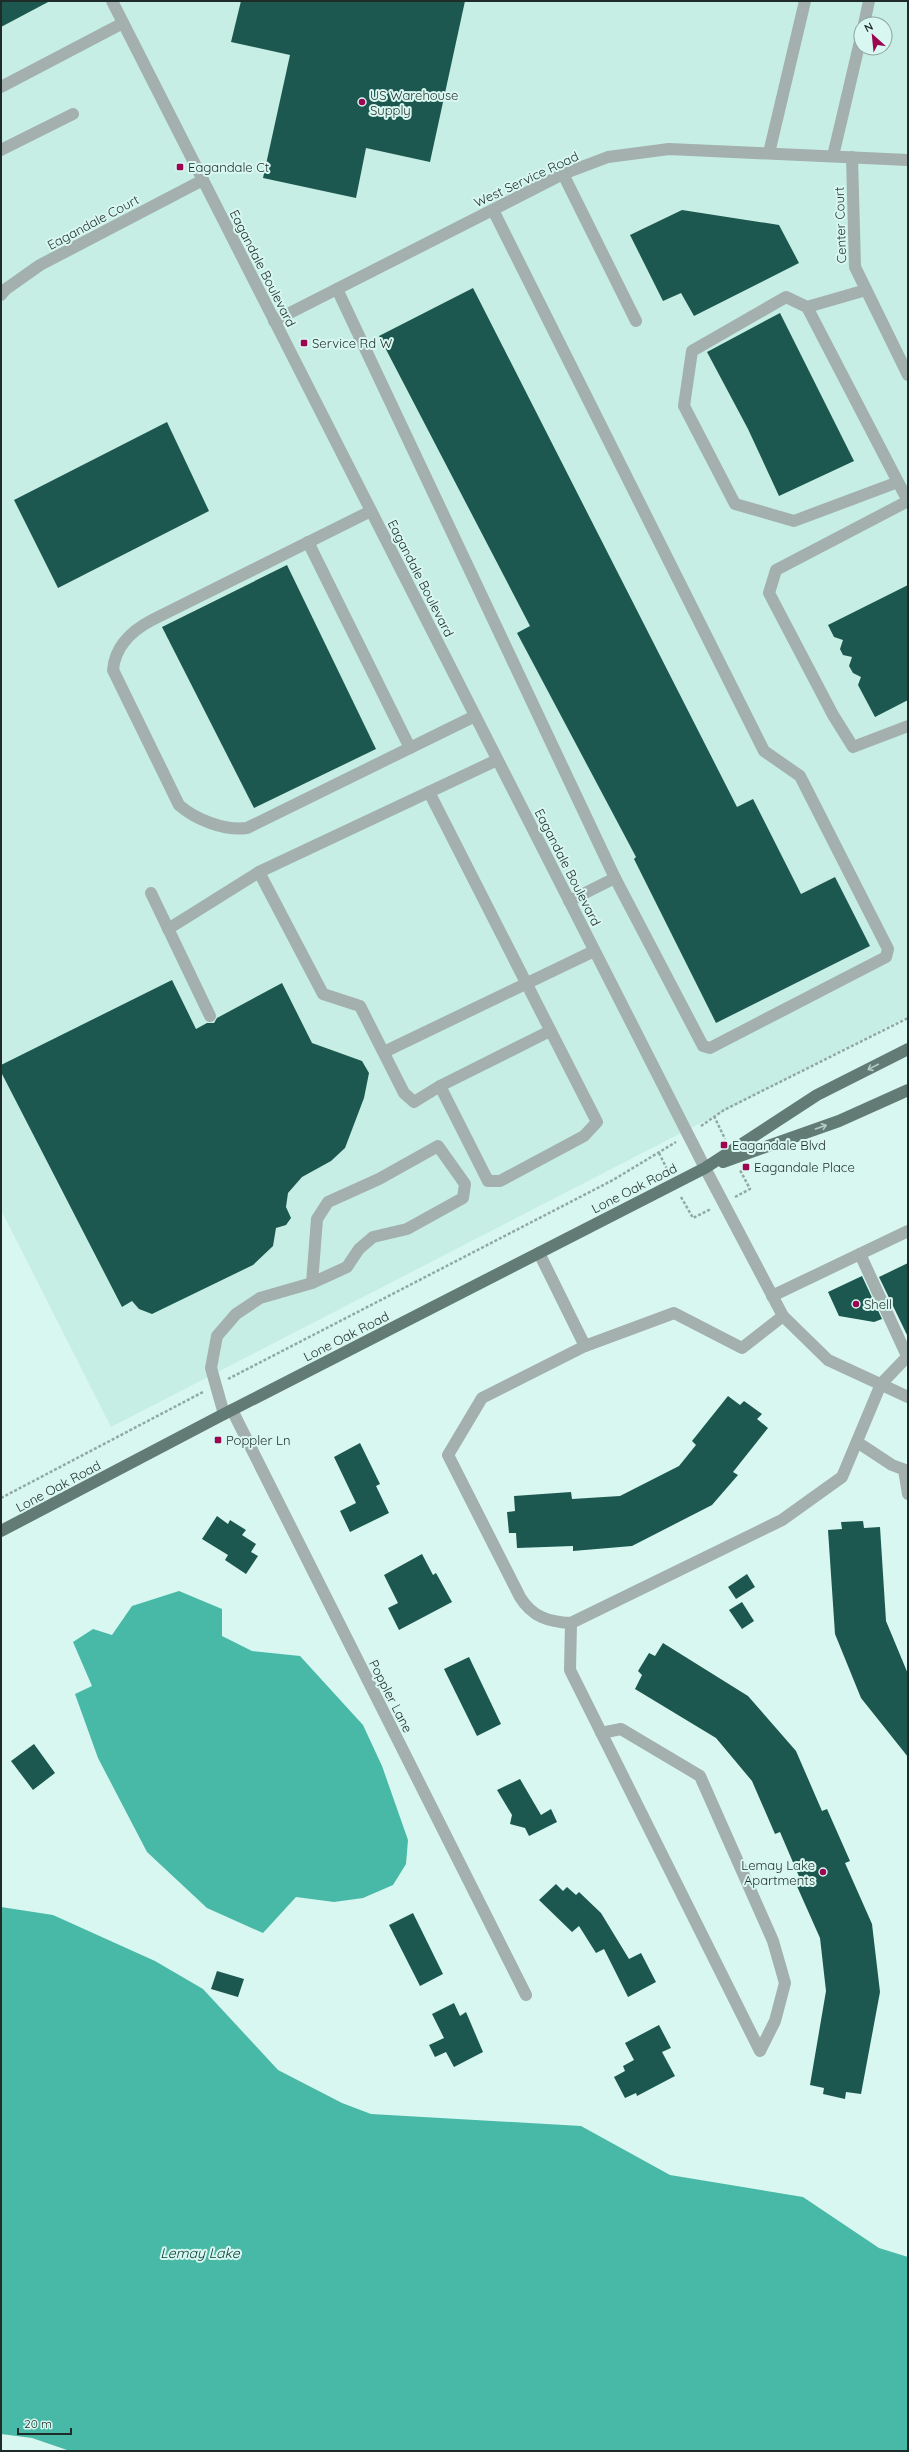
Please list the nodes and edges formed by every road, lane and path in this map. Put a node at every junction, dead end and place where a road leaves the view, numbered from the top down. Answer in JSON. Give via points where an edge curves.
{"nodes":[{"id":1,"x":112,"y":1,"type":"edge"},
{"id":2,"x":805,"y":1,"type":"edge"},
{"id":3,"x":870,"y":1,"type":"edge"},
{"id":4,"x":866,"y":16,"type":"edge"},
{"id":5,"x":123,"y":23,"type":"junction"},
{"id":6,"x":857,"y":56,"type":"edge"},
{"id":7,"x":1,"y":87,"type":"edge"},
{"id":8,"x":73,"y":114,"type":"dead end"},
{"id":9,"x":1,"y":150,"type":"edge"},
{"id":10,"x":769,"y":153,"type":"junction"},
{"id":11,"x":833,"y":156,"type":"junction"},
{"id":12,"x":852,"y":157,"type":"junction"},
{"id":13,"x":908,"y":160,"type":"edge"},
{"id":14,"x":563,"y":174,"type":"junction"},
{"id":15,"x":203,"y":180,"type":"junction"},
{"id":16,"x":493,"y":210,"type":"junction"},
{"id":17,"x":337,"y":289,"type":"junction"},
{"id":18,"x":866,"y":290,"type":"junction"},
{"id":19,"x":1,"y":295,"type":"edge"},
{"id":20,"x":807,"y":308,"type":"junction"},
{"id":21,"x":274,"y":321,"type":"junction"},
{"id":22,"x":636,"y":321,"type":"dead end"},
{"id":23,"x":908,"y":375,"type":"edge"},
{"id":24,"x":898,"y":482,"type":"junction"},
{"id":25,"x":908,"y":501,"type":"edge"},
{"id":26,"x":371,"y":511,"type":"junction"},
{"id":27,"x":308,"y":542,"type":"junction"},
{"id":28,"x":475,"y":716,"type":"junction"},
{"id":29,"x":908,"y":726,"type":"edge"},
{"id":30,"x":410,"y":748,"type":"junction"},
{"id":31,"x":498,"y":760,"type":"junction"},
{"id":32,"x":429,"y":792,"type":"junction"},
{"id":33,"x":259,"y":872,"type":"junction"},
{"id":34,"x":615,"y":878,"type":"junction"},
{"id":35,"x":151,"y":893,"type":"dead end"},
{"id":36,"x":569,"y":901,"type":"junction"},
{"id":37,"x":168,"y":929,"type":"junction"},
{"id":38,"x":594,"y":951,"type":"junction"},
{"id":39,"x":526,"y":984,"type":"junction"},
{"id":40,"x":210,"y":1016,"type":"dead end"},
{"id":41,"x":908,"y":1018,"type":"edge"},
{"id":42,"x":550,"y":1031,"type":"junction"},
{"id":43,"x":908,"y":1049,"type":"edge"},
{"id":44,"x":384,"y":1052,"type":"junction"},
{"id":45,"x":440,"y":1086,"type":"junction"},
{"id":46,"x":908,"y":1090,"type":"edge"},
{"id":47,"x":714,"y":1116,"type":"dead end"},
{"id":48,"x":659,"y":1153,"type":"dead end"},
{"id":49,"x":705,"y":1168,"type":"junction"},
{"id":50,"x":908,"y":1231,"type":"edge"},
{"id":51,"x":539,"y":1253,"type":"junction"},
{"id":52,"x":860,"y":1254,"type":"junction"},
{"id":53,"x":312,"y":1283,"type":"junction"},
{"id":54,"x":772,"y":1296,"type":"junction"},
{"id":55,"x":782,"y":1316,"type":"junction"},
{"id":56,"x":585,"y":1346,"type":"junction"},
{"id":57,"x":907,"y":1356,"type":"edge"},
{"id":58,"x":881,"y":1384,"type":"junction"},
{"id":59,"x":216,"y":1385,"type":"junction"},
{"id":60,"x":908,"y":1397,"type":"edge"},
{"id":61,"x":228,"y":1412,"type":"junction"},
{"id":62,"x":857,"y":1442,"type":"junction"},
{"id":63,"x":906,"y":1470,"type":"edge"},
{"id":64,"x":908,"y":1494,"type":"edge"},
{"id":65,"x":1,"y":1498,"type":"edge"},
{"id":66,"x":1,"y":1532,"type":"edge"},
{"id":67,"x":571,"y":1623,"type":"junction"},
{"id":68,"x":601,"y":1733,"type":"junction"},
{"id":69,"x":526,"y":1995,"type":"dead end"}],
"edges":[{"from":1,"to":5,"type":"street","name":"Eagandale Boulevard"},
{"from":2,"to":10,"type":"street"},
{"from":3,"to":4,"type":"street"},
{"from":5,"to":7,"type":"street"},
{"from":5,"to":15,"type":"street","name":"Eagandale Boulevard"},
{"from":6,"to":11,"type":"street"},
{"from":8,"to":9,"type":"street"},
{"from":10,"to":11,"type":"street","name":"West Service Road"},
{"from":10,"to":14,"type":"street","name":"West Service Road","via":[[669,149],[608,158]]},
{"from":11,"to":12,"type":"street","name":"West Service Road"},
{"from":12,"to":13,"type":"street","name":"West Service Road"},
{"from":12,"to":18,"type":"street","name":"Center Court","via":[[855,267]]},
{"from":14,"to":16,"type":"street","name":"West Service Road"},
{"from":14,"to":22,"type":"street"},
{"from":15,"to":19,"type":"street","name":"Eagandale Court","via":[[40,266]]},
{"from":15,"to":21,"type":"street","name":"Eagandale Boulevard"},
{"from":16,"to":17,"type":"street","name":"West Service Road"},
{"from":16,"to":34,"type":"street","via":[[764,751],[800,776],[888,953],[886,957],[706,1048]]},
{"from":17,"to":21,"type":"street","name":"West Service Road"},
{"from":17,"to":34,"type":"street"},
{"from":18,"to":20,"type":"street"},
{"from":18,"to":23,"type":"street","name":"Center Court"},
{"from":20,"to":24,"type":"street"},
{"from":20,"to":24,"type":"street","via":[[786,297],[692,352],[684,406],[731,497],[735,504],[794,521]]},
{"from":21,"to":26,"type":"street","name":"Eagandale Boulevard"},
{"from":24,"to":25,"type":"street"},
{"from":25,"to":29,"type":"street","via":[[776,570],[769,593],[833,715],[854,747]]},
{"from":26,"to":27,"type":"street"},
{"from":26,"to":28,"type":"street","name":"Eagandale Boulevard"},
{"from":27,"to":30,"type":"street"},
{"from":27,"to":30,"type":"street","via":[[136,629],[123,643],[114,659],[113,670],[179,805],[188,813],[224,827],[247,828]]},
{"from":28,"to":30,"type":"street"},
{"from":28,"to":31,"type":"street","name":"Eagandale Boulevard"},
{"from":31,"to":32,"type":"street"},
{"from":31,"to":36,"type":"street","name":"Eagandale Boulevard"},
{"from":32,"to":33,"type":"street"},
{"from":32,"to":39,"type":"street"},
{"from":33,"to":37,"type":"street"},
{"from":33,"to":44,"type":"street","via":[[323,994],[360,1006]]},
{"from":34,"to":36,"type":"street"},
{"from":35,"to":37,"type":"street"},
{"from":36,"to":38,"type":"street","name":"Eagandale Boulevard"},
{"from":37,"to":40,"type":"street"},
{"from":38,"to":39,"type":"street"},
{"from":38,"to":49,"type":"street","name":"Eagandale Boulevard"},
{"from":39,"to":42,"type":"street"},
{"from":39,"to":44,"type":"street"},
{"from":41,"to":47,"type":"path"},
{"from":42,"to":45,"type":"street"},
{"from":42,"to":45,"type":"street","via":[[597,1122],[584,1136],[500,1181],[488,1181]]},
{"from":43,"to":49,"type":"main road","name":"Lone Oak Road","one_way":true,"via":[[817,1095]]},
{"from":44,"to":45,"type":"street","via":[[404,1093],[414,1102]]},
{"from":49,"to":46,"type":"main road","name":"Lone Oak Road","one_way":true,"via":[[839,1121]]},
{"from":48,"to":59,"type":"path","via":[[606,1184]]},
{"from":49,"to":51,"type":"main road","name":"Lone Oak Road"},
{"from":49,"to":54,"type":"street"},
{"from":50,"to":52,"type":"street"},
{"from":51,"to":56,"type":"street"},
{"from":51,"to":61,"type":"main road","name":"Lone Oak Road"},
{"from":52,"to":54,"type":"street"},
{"from":52,"to":57,"type":"street"},
{"from":53,"to":53,"type":"street","name":"Poppler Lane","via":[[317,1220],[328,1202],[379,1179],[438,1146],[465,1184],[463,1198],[407,1229],[373,1237],[359,1249],[347,1267]]},
{"from":53,"to":59,"type":"street","name":"Poppler Lane","via":[[260,1298],[236,1314],[217,1336],[212,1368]]},
{"from":54,"to":55,"type":"street"},
{"from":55,"to":56,"type":"street","via":[[742,1348],[674,1313]]},
{"from":55,"to":58,"type":"street","via":[[828,1360]]},
{"from":56,"to":67,"type":"street","via":[[482,1398],[448,1455],[524,1603],[541,1618]]},
{"from":57,"to":58,"type":"street"},
{"from":58,"to":60,"type":"street"},
{"from":58,"to":62,"type":"street"},
{"from":59,"to":61,"type":"street","name":"Poppler Lane"},
{"from":59,"to":65,"type":"path"},
{"from":61,"to":66,"type":"main road","name":"Lone Oak Road"},
{"from":61,"to":69,"type":"street","name":"Poppler Lane"},
{"from":62,"to":63,"type":"street","via":[[892,1465]]},
{"from":62,"to":67,"type":"street","via":[[842,1477],[782,1520]]},
{"from":63,"to":64,"type":"street"},
{"from":67,"to":68,"type":"street","via":[[570,1670]]},
{"from":68,"to":68,"type":"street","via":[[672,1874],[760,2051],[775,2021],[785,1983],[773,1941],[700,1776],[621,1730]]}]}
